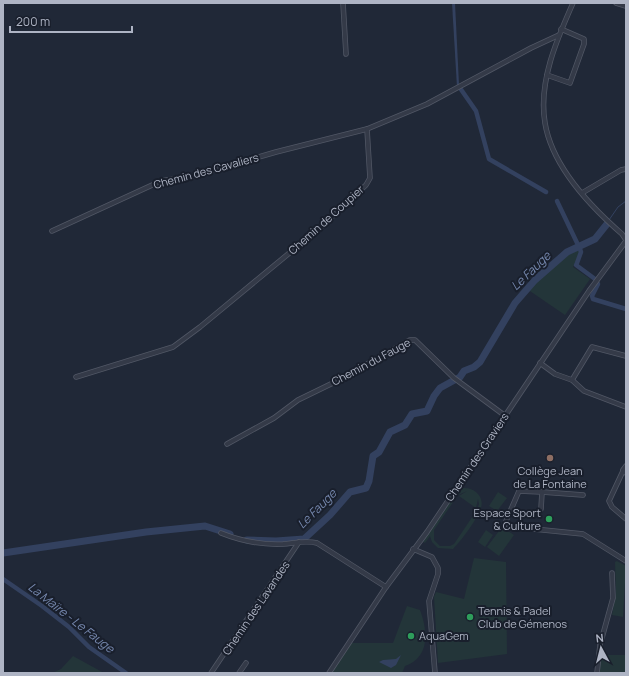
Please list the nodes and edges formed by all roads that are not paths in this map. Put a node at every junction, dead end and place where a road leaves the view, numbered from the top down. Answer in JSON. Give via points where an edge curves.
{"nodes":[{"id":1,"x":343,"y":3,"type":"edge"},
{"id":2,"x":573,"y":3,"type":"edge"},
{"id":3,"x":616,"y":3,"type":"edge"},
{"id":4,"x":626,"y":6,"type":"edge"},
{"id":5,"x":561,"y":29,"type":"junction"},
{"id":6,"x":559,"y":35,"type":"junction"},
{"id":7,"x":346,"y":54,"type":"dead end"},
{"id":8,"x":547,"y":75,"type":"junction"},
{"id":9,"x":367,"y":128,"type":"junction"},
{"id":10,"x":626,"y":169,"type":"edge"},
{"id":11,"x":582,"y":194,"type":"junction"},
{"id":12,"x":52,"y":231,"type":"dead end"},
{"id":13,"x":626,"y":240,"type":"edge"},
{"id":14,"x":626,"y":356,"type":"edge"},
{"id":15,"x":540,"y":363,"type":"junction"},
{"id":16,"x":76,"y":377,"type":"dead end"},
{"id":17,"x":572,"y":380,"type":"junction"},
{"id":18,"x":626,"y":407,"type":"edge"},
{"id":19,"x":504,"y":415,"type":"junction"},
{"id":20,"x":227,"y":444,"type":"dead end"},
{"id":21,"x":626,"y":466,"type":"edge"},
{"id":22,"x":625,"y":472,"type":"edge"},
{"id":23,"x":542,"y":492,"type":"junction"},
{"id":24,"x":583,"y":495,"type":"dead end"},
{"id":25,"x":541,"y":509,"type":"dead end"},
{"id":26,"x":626,"y":519,"type":"edge"},
{"id":27,"x":221,"y":533,"type":"dead end"},
{"id":28,"x":299,"y":542,"type":"junction"},
{"id":29,"x":413,"y":549,"type":"junction"},
{"id":30,"x":626,"y":561,"type":"edge"},
{"id":31,"x":612,"y":573,"type":"dead end"},
{"id":32,"x":386,"y":587,"type":"junction"},
{"id":33,"x":246,"y":663,"type":"dead end"},
{"id":34,"x":211,"y":673,"type":"edge"},
{"id":35,"x":239,"y":673,"type":"edge"},
{"id":36,"x":328,"y":673,"type":"edge"},
{"id":37,"x":435,"y":673,"type":"edge"},
{"id":38,"x":597,"y":673,"type":"edge"}],
"edges":[{"from":1,"to":7,"type":"street"},
{"from":2,"to":5,"type":"street"},
{"from":3,"to":4,"type":"street"},
{"from":5,"to":6,"type":"street"},
{"from":5,"to":8,"type":"street","via":[[584,39],[570,82]]},
{"from":6,"to":8,"type":"street"},
{"from":6,"to":9,"type":"street","via":[[537,44],[427,104]]},
{"from":8,"to":11,"type":"street","via":[[543,110],[545,124],[551,144],[566,172]]},
{"from":9,"to":12,"type":"street","name":"Chemin des Cavaliers","via":[[197,175],[161,181]]},
{"from":9,"to":16,"type":"street","name":"Chemin de Coupier","via":[[370,178],[366,185],[324,224],[173,347]]},
{"from":10,"to":11,"type":"street"},
{"from":11,"to":13,"type":"street"},
{"from":13,"to":15,"type":"street","name":"Chemin des Graviers"},
{"from":14,"to":17,"type":"street","via":[[592,347]]},
{"from":15,"to":17,"type":"street","via":[[555,374]]},
{"from":15,"to":19,"type":"street","name":"Chemin des Graviers"},
{"from":17,"to":18,"type":"street","via":[[584,391]]},
{"from":19,"to":20,"type":"street","name":"Chemin du Fauge","via":[[456,379],[415,340],[410,340],[298,400],[274,418]]},
{"from":19,"to":29,"type":"street","name":"Chemin des Graviers"},
{"from":21,"to":22,"type":"street","via":[[623,468]]},
{"from":22,"to":26,"type":"street","via":[[609,501]]},
{"from":23,"to":24,"type":"street"},
{"from":23,"to":25,"type":"street"},
{"from":23,"to":30,"type":"street","via":[[519,491],[506,520],[508,525],[583,534]]},
{"from":27,"to":28,"type":"street","via":[[247,542]]},
{"from":28,"to":32,"type":"street","via":[[317,543]]},
{"from":28,"to":34,"type":"street","name":"Chemin des Lavandes"},
{"from":29,"to":32,"type":"street","name":"Chemin des Graviers"},
{"from":29,"to":37,"type":"street","via":[[432,557],[438,568],[429,601]]},
{"from":31,"to":38,"type":"street","via":[[613,598],[600,645]]},
{"from":32,"to":36,"type":"street","name":"Chemin des Graviers"},
{"from":33,"to":35,"type":"street","name":"Chemin des Lavandes"}]}
